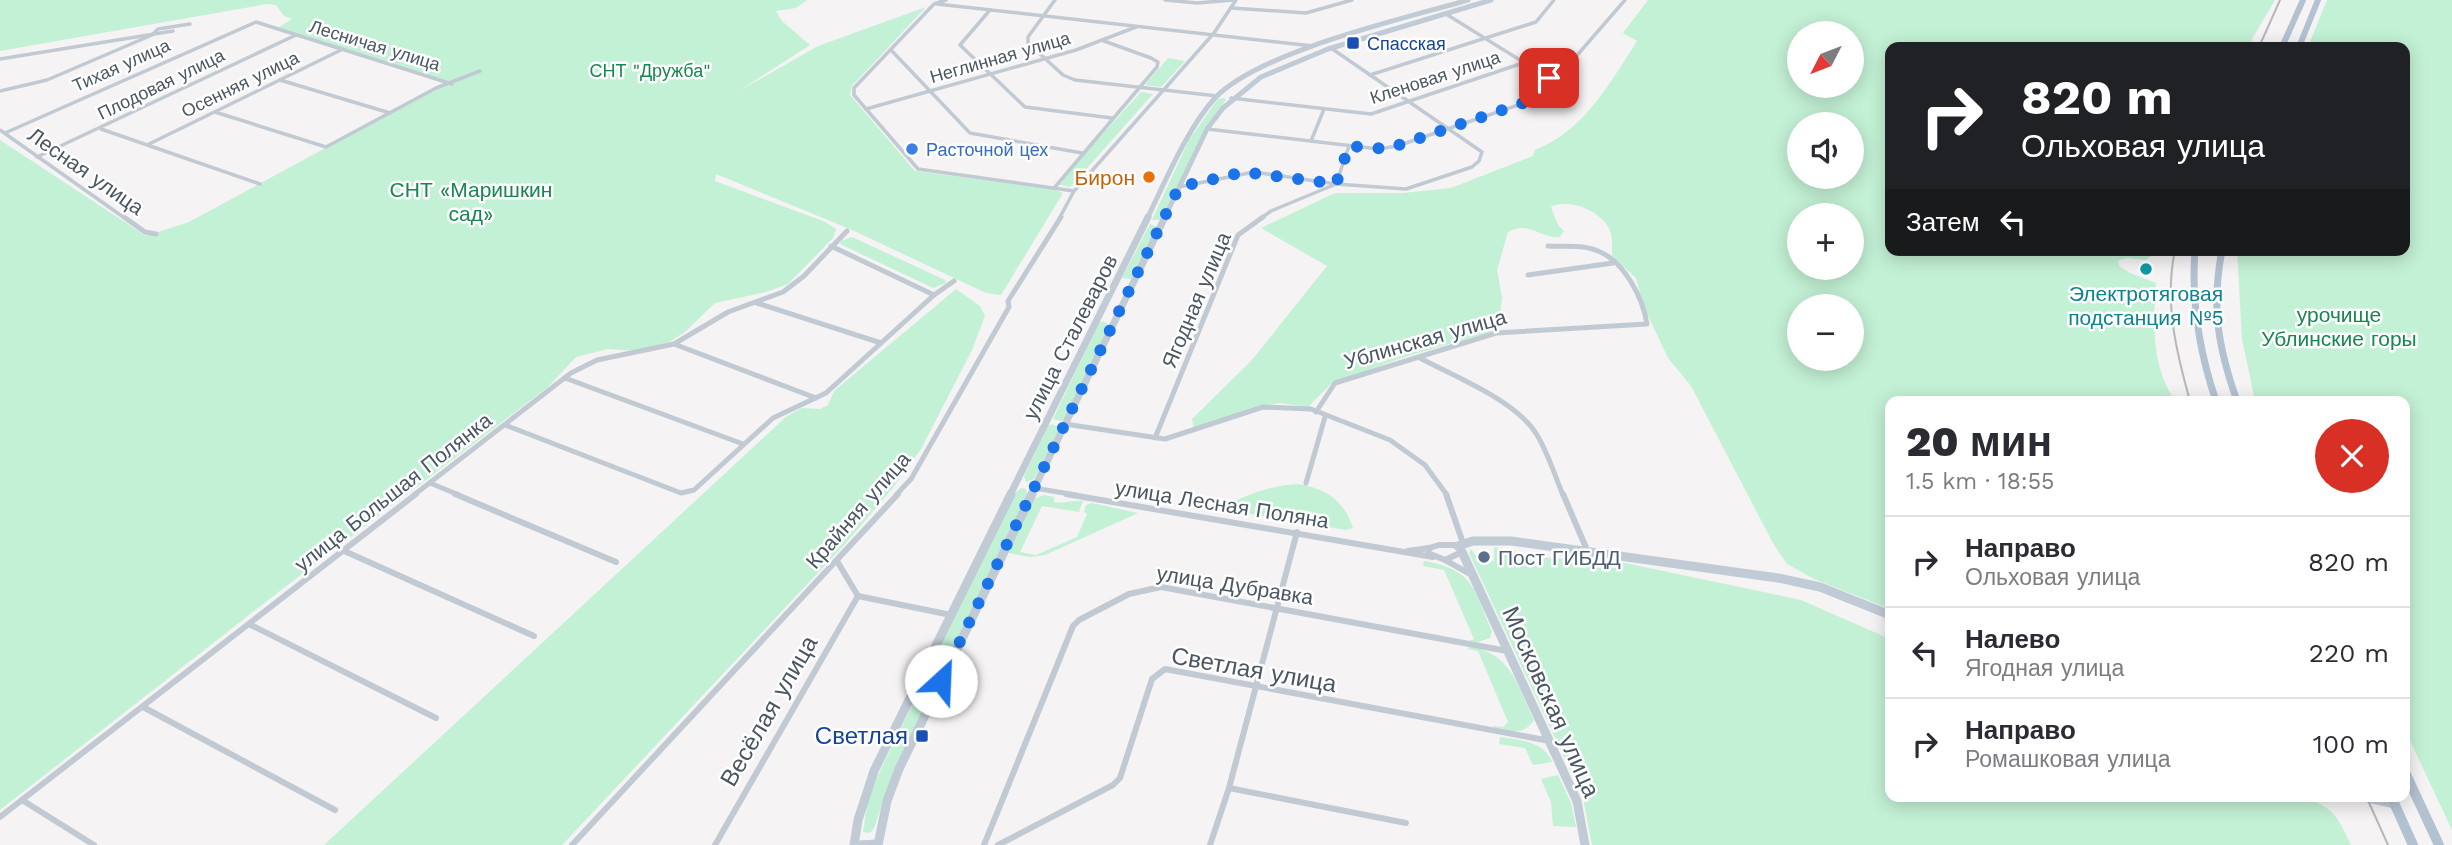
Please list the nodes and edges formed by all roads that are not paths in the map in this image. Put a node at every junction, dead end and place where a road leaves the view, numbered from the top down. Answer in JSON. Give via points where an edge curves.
{"nodes":[{"id":1,"x":946,"y":0,"type":"edge"},
{"id":2,"x":1055,"y":0,"type":"edge"},
{"id":3,"x":1165,"y":0,"type":"edge"},
{"id":4,"x":1234,"y":0,"type":"edge"},
{"id":5,"x":1352,"y":0,"type":"edge"},
{"id":6,"x":1468,"y":0,"type":"edge"},
{"id":7,"x":1491,"y":0,"type":"edge"},
{"id":8,"x":1553,"y":0,"type":"edge"},
{"id":9,"x":1625,"y":0,"type":"edge"},
{"id":10,"x":2303,"y":0,"type":"edge"},
{"id":11,"x":2318,"y":0,"type":"edge"},
{"id":12,"x":1454,"y":2,"type":"edge"},
{"id":13,"x":934,"y":4,"type":"junction"},
{"id":14,"x":1233,"y":8,"type":"junction"},
{"id":15,"x":1465,"y":8,"type":"junction"},
{"id":16,"x":990,"y":10,"type":"junction"},
{"id":17,"x":1446,"y":14,"type":"junction"},
{"id":18,"x":1043,"y":15,"type":"junction"},
{"id":19,"x":191,"y":24,"type":"dead end"},
{"id":20,"x":250,"y":24,"type":"joint"},
{"id":21,"x":1139,"y":26,"type":"junction"},
{"id":22,"x":173,"y":31,"type":"dead end"},
{"id":23,"x":1214,"y":33,"type":"junction"},
{"id":24,"x":152,"y":35,"type":"junction"},
{"id":25,"x":296,"y":35,"type":"junction"},
{"id":26,"x":1485,"y":38,"type":"junction"},
{"id":27,"x":1104,"y":41,"type":"junction"},
{"id":28,"x":2284,"y":42,"type":"edge"},
{"id":29,"x":2301,"y":42,"type":"edge"},
{"id":30,"x":1323,"y":47,"type":"junction"},
{"id":31,"x":343,"y":49,"type":"junction"},
{"id":32,"x":891,"y":50,"type":"junction"},
{"id":33,"x":1046,"y":59,"type":"junction"},
{"id":34,"x":0,"y":60,"type":"edge"},
{"id":35,"x":1523,"y":63,"type":"junction"},
{"id":36,"x":480,"y":71,"type":"dead end"},
{"id":37,"x":990,"y":74,"type":"junction"},
{"id":38,"x":1370,"y":75,"type":"junction"},
{"id":39,"x":1549,"y":78,"type":"junction"},
{"id":40,"x":280,"y":80,"type":"junction"},
{"id":41,"x":452,"y":84,"type":"junction"},
{"id":42,"x":1141,"y":88,"type":"junction"},
{"id":43,"x":1162,"y":90,"type":"junction"},
{"id":44,"x":928,"y":91,"type":"junction"},
{"id":45,"x":0,"y":92,"type":"edge"},
{"id":46,"x":1217,"y":96,"type":"junction"},
{"id":47,"x":1231,"y":98,"type":"junction"},
{"id":48,"x":1405,"y":101,"type":"junction"},
{"id":49,"x":1324,"y":109,"type":"junction"},
{"id":50,"x":866,"y":110,"type":"junction"},
{"id":51,"x":215,"y":112,"type":"junction"},
{"id":52,"x":390,"y":113,"type":"junction"},
{"id":53,"x":1112,"y":118,"type":"junction"},
{"id":54,"x":1446,"y":128,"type":"junction"},
{"id":55,"x":100,"y":129,"type":"junction"},
{"id":56,"x":1207,"y":129,"type":"junction"},
{"id":57,"x":2,"y":132,"type":"edge"},
{"id":58,"x":1311,"y":141,"type":"junction"},
{"id":59,"x":149,"y":144,"type":"junction"},
{"id":60,"x":1349,"y":146,"type":"junction"},
{"id":61,"x":1082,"y":153,"type":"junction"},
{"id":62,"x":37,"y":157,"type":"junction"},
{"id":63,"x":260,"y":184,"type":"dead end"},
{"id":64,"x":1336,"y":184,"type":"junction"},
{"id":65,"x":1055,"y":187,"type":"junction"},
{"id":66,"x":1179,"y":187,"type":"junction"},
{"id":67,"x":1074,"y":191,"type":"junction"},
{"id":68,"x":1147,"y":222,"type":"junction"},
{"id":69,"x":1161,"y":223,"type":"junction"},
{"id":70,"x":847,"y":231,"type":"dead end"},
{"id":71,"x":156,"y":234,"type":"dead end"},
{"id":72,"x":831,"y":246,"type":"junction"},
{"id":73,"x":1548,"y":246,"type":"dead end"},
{"id":74,"x":2195,"y":256,"type":"edge"},
{"id":75,"x":2221,"y":256,"type":"edge"},
{"id":76,"x":1613,"y":263,"type":"junction"},
{"id":77,"x":1528,"y":275,"type":"dead end"},
{"id":78,"x":1118,"y":279,"type":"junction"},
{"id":79,"x":954,"y":281,"type":"dead end"},
{"id":80,"x":1133,"y":282,"type":"junction"},
{"id":81,"x":934,"y":295,"type":"junction"},
{"id":82,"x":755,"y":303,"type":"junction"},
{"id":83,"x":881,"y":343,"type":"junction"},
{"id":84,"x":674,"y":344,"type":"junction"},
{"id":85,"x":1420,"y":358,"type":"junction"},
{"id":86,"x":565,"y":378,"type":"junction"},
{"id":87,"x":2214,"y":396,"type":"edge"},
{"id":88,"x":2235,"y":396,"type":"edge"},
{"id":89,"x":816,"y":398,"type":"junction"},
{"id":90,"x":1316,"y":412,"type":"junction"},
{"id":91,"x":1325,"y":416,"type":"junction"},
{"id":92,"x":1048,"y":421,"type":"junction"},
{"id":93,"x":1065,"y":424,"type":"junction"},
{"id":94,"x":505,"y":425,"type":"junction"},
{"id":95,"x":1155,"y":438,"type":"junction"},
{"id":96,"x":743,"y":444,"type":"junction"},
{"id":97,"x":430,"y":483,"type":"junction"},
{"id":98,"x":1306,"y":483,"type":"dead end"},
{"id":99,"x":1016,"y":484,"type":"junction"},
{"id":100,"x":1034,"y":488,"type":"junction"},
{"id":101,"x":1297,"y":533,"type":"junction"},
{"id":102,"x":1461,"y":547,"type":"junction"},
{"id":103,"x":1429,"y":548,"type":"junction"},
{"id":104,"x":342,"y":550,"type":"junction"},
{"id":105,"x":1587,"y":550,"type":"junction"},
{"id":106,"x":1405,"y":551,"type":"junction"},
{"id":107,"x":1433,"y":557,"type":"junction"},
{"id":108,"x":837,"y":561,"type":"junction"},
{"id":109,"x":1445,"y":561,"type":"junction"},
{"id":110,"x":616,"y":562,"type":"dead end"},
{"id":111,"x":1474,"y":577,"type":"junction"},
{"id":112,"x":858,"y":596,"type":"junction"},
{"id":113,"x":1277,"y":608,"type":"junction"},
{"id":114,"x":1885,"y":613,"type":"edge"},
{"id":115,"x":951,"y":615,"type":"junction"},
{"id":116,"x":249,"y":624,"type":"junction"},
{"id":117,"x":534,"y":636,"type":"dead end"},
{"id":118,"x":1509,"y":652,"type":"junction"},
{"id":119,"x":1256,"y":688,"type":"junction"},
{"id":120,"x":143,"y":707,"type":"junction"},
{"id":121,"x":436,"y":718,"type":"dead end"},
{"id":122,"x":1550,"y":741,"type":"junction"},
{"id":123,"x":2410,"y":783,"type":"edge"},
{"id":124,"x":1229,"y":788,"type":"junction"},
{"id":125,"x":22,"y":800,"type":"junction"},
{"id":126,"x":2394,"y":802,"type":"edge"},
{"id":127,"x":335,"y":810,"type":"dead end"},
{"id":128,"x":0,"y":817,"type":"edge"},
{"id":129,"x":1406,"y":823,"type":"dead end"},
{"id":130,"x":878,"y":844,"type":"edge"},
{"id":131,"x":94,"y":845,"type":"edge"},
{"id":132,"x":572,"y":845,"type":"edge"},
{"id":133,"x":715,"y":845,"type":"edge"},
{"id":134,"x":856,"y":845,"type":"edge"},
{"id":135,"x":984,"y":845,"type":"edge"},
{"id":136,"x":998,"y":845,"type":"edge"},
{"id":137,"x":1212,"y":845,"type":"edge"},
{"id":138,"x":1585,"y":845,"type":"edge"},
{"id":139,"x":2413,"y":845,"type":"edge"},
{"id":140,"x":2439,"y":845,"type":"edge"}],
"edges":[{"from":1,"to":13,"type":"street"},
{"from":2,"to":18,"type":"street"},
{"from":3,"to":4,"type":"street"},
{"from":4,"to":14,"type":"street","name":"Крайняя улица"},
{"from":5,"to":14,"type":"street","via":[[1306,13]]},
{"from":6,"to":12,"type":"main road","name":"улица Сталеваров"},
{"from":7,"to":15,"type":"main road","name":"улица Сталеваров"},
{"from":8,"to":26,"type":"street","via":[[1536,22]]},
{"from":9,"to":39,"type":"street","via":[[1566,68]]},
{"from":10,"to":28,"type":"main road"},
{"from":11,"to":29,"type":"main road"},
{"from":12,"to":15,"type":"main road"},
{"from":12,"to":30,"type":"main road","name":"улица Сталеваров"},
{"from":13,"to":16,"type":"street"},
{"from":13,"to":32,"type":"street"},
{"from":14,"to":23,"type":"street","name":"Крайняя улица"},
{"from":15,"to":17,"type":"main road","name":"улица Сталеваров"},
{"from":16,"to":18,"type":"street"},
{"from":16,"to":37,"type":"street","via":[[960,45]]},
{"from":17,"to":26,"type":"street"},
{"from":17,"to":30,"type":"main road","name":"улица Сталеваров"},
{"from":18,"to":21,"type":"street"},
{"from":18,"to":33,"type":"street","via":[[1028,43]]},
{"from":19,"to":24,"type":"street","via":[[158,29]]},
{"from":20,"to":25,"type":"street","name":"Лесничая улица","via":[[266,23]]},
{"from":20,"to":57,"type":"street","name":"Тихая улица"},
{"from":21,"to":23,"type":"street"},
{"from":21,"to":27,"type":"street","name":"Неглинная улица"},
{"from":22,"to":24,"type":"street"},
{"from":23,"to":30,"type":"street"},
{"from":23,"to":43,"type":"street","name":"Крайняя улица"},
{"from":24,"to":34,"type":"street"},
{"from":24,"to":45,"type":"street","via":[[47,80]]},
{"from":25,"to":31,"type":"street","name":"Лесничая улица"},
{"from":25,"to":55,"type":"street","name":"Плодовая улица"},
{"from":26,"to":35,"type":"street"},
{"from":26,"to":38,"type":"street"},
{"from":27,"to":33,"type":"street","name":"Неглинная улица"},
{"from":27,"to":42,"type":"street","via":[[1158,62]]},
{"from":30,"to":38,"type":"street"},
{"from":30,"to":46,"type":"main road","name":"улица Сталеваров","via":[[1252,71]]},
{"from":30,"to":47,"type":"main road","name":"улица Сталеваров","via":[[1268,72]]},
{"from":31,"to":40,"type":"street","name":"Осенняя улица"},
{"from":31,"to":41,"type":"street","name":"Лесничая улица"},
{"from":32,"to":44,"type":"street"},
{"from":32,"to":50,"type":"street","via":[[854,88]]},
{"from":33,"to":37,"type":"street","name":"Неглинная улица"},
{"from":33,"to":42,"type":"street","via":[[1068,78]]},
{"from":35,"to":39,"type":"street"},
{"from":35,"to":48,"type":"street","name":"Кленовая улица"},
{"from":36,"to":41,"type":"street"},
{"from":37,"to":44,"type":"street","name":"Неглинная улица"},
{"from":37,"to":53,"type":"street","via":[[1025,107]]},
{"from":38,"to":48,"type":"street"},
{"from":39,"to":54,"type":"street","via":[[1552,86],[1542,97]]},
{"from":40,"to":51,"type":"street","name":"Осенняя улица"},
{"from":40,"to":52,"type":"street"},
{"from":41,"to":52,"type":"street"},
{"from":42,"to":43,"type":"street"},
{"from":42,"to":53,"type":"street"},
{"from":43,"to":46,"type":"street"},
{"from":43,"to":67,"type":"street","name":"Крайняя улица"},
{"from":44,"to":50,"type":"street","name":"Неглинная улица"},
{"from":44,"to":61,"type":"street","via":[[970,133]]},
{"from":46,"to":47,"type":"main road"},
{"from":46,"to":68,"type":"main road","name":"улица Сталеваров","via":[[1194,127]]},
{"from":47,"to":49,"type":"street","name":"Кленовая улица"},
{"from":47,"to":56,"type":"main road","name":"улица Сталеваров"},
{"from":48,"to":49,"type":"street","name":"Кленовая улица","via":[[1371,114]]},
{"from":48,"to":54,"type":"street"},
{"from":49,"to":58,"type":"street"},
{"from":50,"to":65,"type":"street","via":[[918,169]]},
{"from":51,"to":52,"type":"street","via":[[326,147]]},
{"from":51,"to":59,"type":"street","name":"Осенняя улица"},
{"from":53,"to":61,"type":"street"},
{"from":54,"to":60,"type":"street","via":[[1387,149]]},
{"from":54,"to":64,"type":"street","via":[[1482,152],[1479,162],[1406,189]]},
{"from":55,"to":59,"type":"street"},
{"from":55,"to":62,"type":"street","name":"Плодовая улица"},
{"from":56,"to":58,"type":"street"},
{"from":56,"to":66,"type":"main road","name":"улица Сталеваров"},
{"from":57,"to":62,"type":"street","name":"Лесная улица"},
{"from":58,"to":60,"type":"street"},
{"from":59,"to":63,"type":"street"},
{"from":60,"to":64,"type":"street"},
{"from":61,"to":65,"type":"street"},
{"from":62,"to":71,"type":"street","name":"Лесная улица","via":[[145,232]]},
{"from":64,"to":66,"type":"street","via":[[1244,172]]},
{"from":64,"to":95,"type":"street","name":"Ягодная улица","via":[[1271,211],[1238,235]]},
{"from":65,"to":67,"type":"street"},
{"from":66,"to":69,"type":"main road","name":"улица Сталеваров"},
{"from":67,"to":108,"type":"street","name":"Крайняя улица","via":[[1008,301],[1009,307],[918,469]]},
{"from":68,"to":69,"type":"main road"},
{"from":68,"to":78,"type":"main road","name":"улица Сталеваров"},
{"from":69,"to":80,"type":"main road","name":"улица Сталеваров"},
{"from":70,"to":72,"type":"street","name":"улица Большая Полянка"},
{"from":72,"to":81,"type":"street"},
{"from":72,"to":82,"type":"street","name":"улица Большая Полянка","via":[[794,286]]},
{"from":73,"to":76,"type":"street","via":[[1599,251]]},
{"from":74,"to":87,"type":"main road","via":[[2196,329]]},
{"from":75,"to":88,"type":"main road","via":[[2214,328]]},
{"from":76,"to":77,"type":"street"},
{"from":76,"to":85,"type":"street","name":"Ублинская улица","via":[[1632,283],[1647,324],[1506,331]]},
{"from":78,"to":80,"type":"main road"},
{"from":78,"to":92,"type":"main road","name":"улица Сталеваров"},
{"from":79,"to":81,"type":"street"},
{"from":80,"to":93,"type":"main road","name":"улица Сталеваров"},
{"from":81,"to":83,"type":"street"},
{"from":82,"to":83,"type":"street"},
{"from":82,"to":84,"type":"street","name":"улица Большая Полянка","via":[[728,312]]},
{"from":83,"to":89,"type":"street"},
{"from":84,"to":86,"type":"street","name":"улица Большая Полянка","via":[[597,360]]},
{"from":84,"to":89,"type":"street"},
{"from":85,"to":90,"type":"street","name":"Ублинская улица","via":[[1335,383]]},
{"from":85,"to":105,"type":"street","via":[[1496,399],[1537,434]]},
{"from":86,"to":94,"type":"street","name":"улица Большая Полянка"},
{"from":86,"to":96,"type":"street"},
{"from":89,"to":96,"type":"street","via":[[773,418]]},
{"from":90,"to":91,"type":"street","name":"Московская улица"},
{"from":90,"to":95,"type":"street","name":"Московская улица","via":[[1263,407],[1176,438]]},
{"from":91,"to":98,"type":"street"},
{"from":91,"to":102,"type":"street","name":"Московская улица","via":[[1391,440],[1425,465],[1446,493]]},
{"from":92,"to":93,"type":"main road"},
{"from":92,"to":99,"type":"main road","name":"улица Сталеваров"},
{"from":93,"to":95,"type":"street","name":"Московская улица"},
{"from":93,"to":100,"type":"main road","name":"улица Сталеваров"},
{"from":94,"to":96,"type":"street","via":[[681,493],[694,490]]},
{"from":94,"to":97,"type":"street","name":"улица Большая Полянка"},
{"from":97,"to":104,"type":"street","name":"улица Большая Полянка"},
{"from":97,"to":110,"type":"street"},
{"from":99,"to":100,"type":"main road"},
{"from":99,"to":115,"type":"main road","name":"улица Сталеваров"},
{"from":100,"to":101,"type":"street","name":"улица Лесная Поляна"},
{"from":100,"to":130,"type":"main road","name":"улица Сталеваров","via":[[899,769]]},
{"from":101,"to":106,"type":"street","name":"улица Лесная Поляна"},
{"from":101,"to":113,"type":"street"},
{"from":102,"to":103,"type":"street","name":"улица Лесная Поляна"},
{"from":102,"to":105,"type":"main road","via":[[1511,541]]},
{"from":102,"to":109,"type":"street","via":[[1455,558]]},
{"from":102,"to":111,"type":"main road","name":"Московская улица"},
{"from":103,"to":106,"type":"street","name":"улица Лесная Поляна"},
{"from":103,"to":107,"type":"street"},
{"from":104,"to":116,"type":"street","name":"улица Большая Полянка"},
{"from":104,"to":117,"type":"street"},
{"from":105,"to":114,"type":"main road","via":[[1810,585]]},
{"from":106,"to":107,"type":"street","name":"улица Лесная Поляна"},
{"from":107,"to":109,"type":"street","name":"улица Лесная Поляна"},
{"from":108,"to":112,"type":"street"},
{"from":108,"to":132,"type":"street","name":"Крайняя улица"},
{"from":109,"to":111,"type":"street"},
{"from":111,"to":118,"type":"main road","name":"Московская улица"},
{"from":112,"to":115,"type":"street"},
{"from":112,"to":133,"type":"street","name":"Весёлая улица"},
{"from":113,"to":118,"type":"street","name":"улица Дубравка"},
{"from":113,"to":119,"type":"street"},
{"from":113,"to":135,"type":"street","name":"улица Дубравка","via":[[1150,587],[1079,620]]},
{"from":115,"to":134,"type":"main road","name":"улица Сталеваров","via":[[874,771],[858,820]]},
{"from":116,"to":120,"type":"street","name":"улица Большая Полянка"},
{"from":116,"to":121,"type":"street"},
{"from":118,"to":122,"type":"main road","name":"Московская улица"},
{"from":119,"to":122,"type":"street","name":"Светлая улица"},
{"from":119,"to":124,"type":"street"},
{"from":119,"to":136,"type":"street","name":"Светлая улица","via":[[1166,669],[1158,672],[1120,778]]},
{"from":120,"to":125,"type":"street","name":"улица Большая Полянка"},
{"from":120,"to":127,"type":"street"},
{"from":122,"to":138,"type":"main road","name":"Московская улица","via":[[1577,801]]},
{"from":123,"to":140,"type":"main road"},
{"from":124,"to":129,"type":"street"},
{"from":124,"to":137,"type":"street"},
{"from":125,"to":128,"type":"street","name":"улица Большая Полянка"},
{"from":125,"to":131,"type":"street"},
{"from":126,"to":139,"type":"main road"},
{"from":130,"to":134,"type":"main road"}]}
